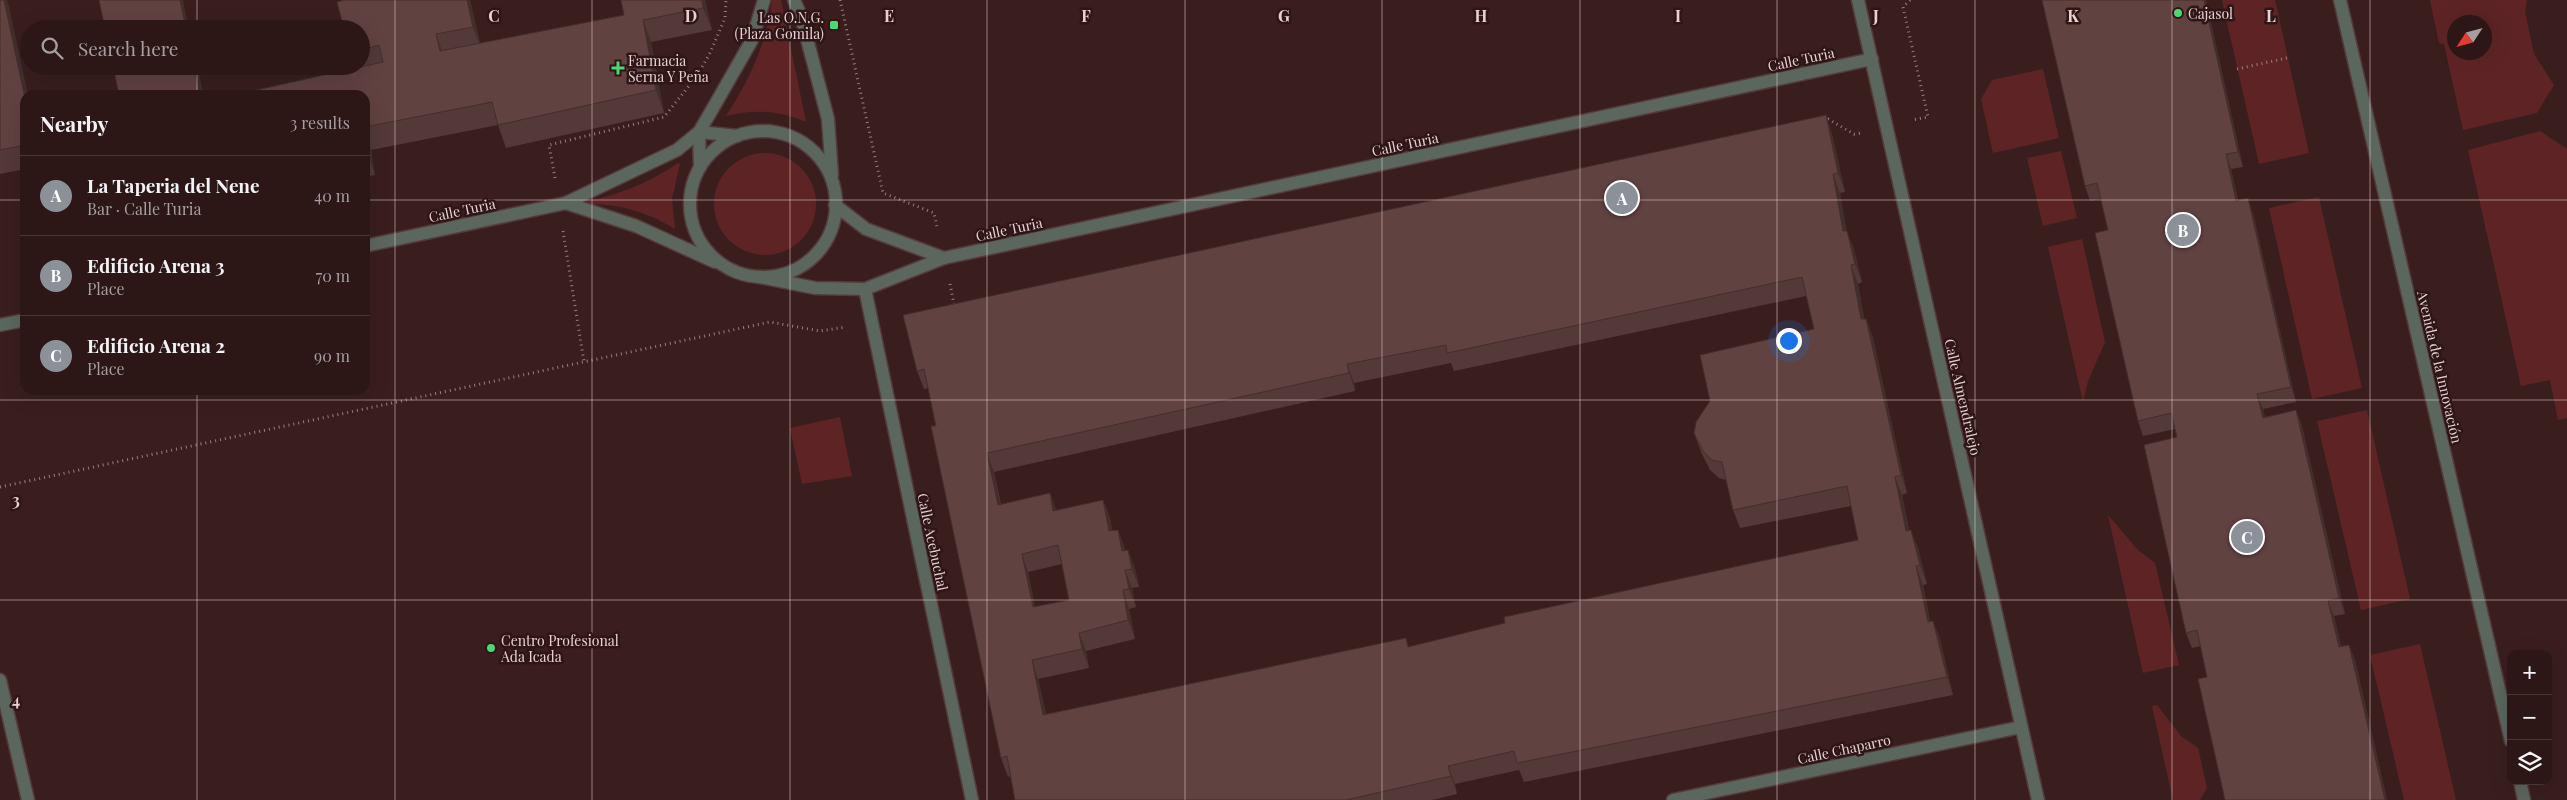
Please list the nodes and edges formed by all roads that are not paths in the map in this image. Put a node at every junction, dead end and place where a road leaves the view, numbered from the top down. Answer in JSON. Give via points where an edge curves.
{"nodes":[{"id":1,"x":764,"y":0,"type":"edge"},
{"id":2,"x":794,"y":0,"type":"edge"},
{"id":3,"x":1858,"y":0,"type":"edge"},
{"id":4,"x":2340,"y":0,"type":"edge"},
{"id":5,"x":1872,"y":59,"type":"junction"},
{"id":6,"x":699,"y":132,"type":"junction"},
{"id":7,"x":737,"y":136,"type":"junction"},
{"id":8,"x":700,"y":167,"type":"junction"},
{"id":9,"x":832,"y":183,"type":"junction"},
{"id":10,"x":566,"y":203,"type":"junction"},
{"id":11,"x":836,"y":205,"type":"junction"},
{"id":12,"x":370,"y":245,"type":"edge"},
{"id":13,"x":944,"y":258,"type":"junction"},
{"id":14,"x":737,"y":272,"type":"junction"},
{"id":15,"x":760,"y":277,"type":"junction"},
{"id":16,"x":865,"y":289,"type":"junction"},
{"id":17,"x":20,"y":321,"type":"edge"},
{"id":18,"x":0,"y":325,"type":"edge"},
{"id":19,"x":0,"y":680,"type":"edge"},
{"id":20,"x":1,"y":693,"type":"edge"},
{"id":21,"x":2021,"y":727,"type":"junction"},
{"id":22,"x":2511,"y":740,"type":"edge"},
{"id":23,"x":2521,"y":785,"type":"edge"},
{"id":24,"x":28,"y":800,"type":"edge"},
{"id":25,"x":972,"y":800,"type":"edge"},
{"id":26,"x":1672,"y":800,"type":"edge"},
{"id":27,"x":2038,"y":800,"type":"edge"},
{"id":28,"x":2524,"y":800,"type":"edge"}],
"edges":[{"from":1,"to":6,"type":"street","name":"Calle Turia","via":[[752,40]]},
{"from":2,"to":9,"type":"street","via":[[828,119]]},
{"from":3,"to":5,"type":"street","name":"Calle Almendralejo"},
{"from":4,"to":22,"type":"street","name":"Avenida de la Innovación"},
{"from":5,"to":13,"type":"street","name":"Calle Turia"},
{"from":5,"to":21,"type":"street","name":"Calle Almendralejo"},
{"from":6,"to":7,"type":"street"},
{"from":6,"to":8,"type":"street"},
{"from":6,"to":10,"type":"street","name":"Calle Turia","via":[[677,150]]},
{"from":7,"to":8,"type":"street","via":[[716,148]]},
{"from":7,"to":9,"type":"street","via":[[766,131],[795,138],[818,157]]},
{"from":8,"to":14,"type":"street","via":[[690,200],[696,235],[713,257]]},
{"from":9,"to":11,"type":"street"},
{"from":10,"to":12,"type":"street","name":"Calle Turia"},
{"from":10,"to":14,"type":"street","via":[[636,226]]},
{"from":11,"to":13,"type":"street","via":[[866,228]]},
{"from":11,"to":15,"type":"street","via":[[831,231],[818,253],[785,274]]},
{"from":13,"to":16,"type":"street","name":"Calle Turia"},
{"from":14,"to":15,"type":"street"},
{"from":15,"to":16,"type":"street","name":"Calle Turia","via":[[815,288]]},
{"from":16,"to":25,"type":"street","name":"Calle Acebuchal"},
{"from":17,"to":18,"type":"street"},
{"from":19,"to":20,"type":"street"},
{"from":20,"to":24,"type":"street"},
{"from":21,"to":26,"type":"street","name":"Calle Chaparro"},
{"from":21,"to":27,"type":"street","name":"Calle Almendralejo"},
{"from":23,"to":28,"type":"street"}]}
